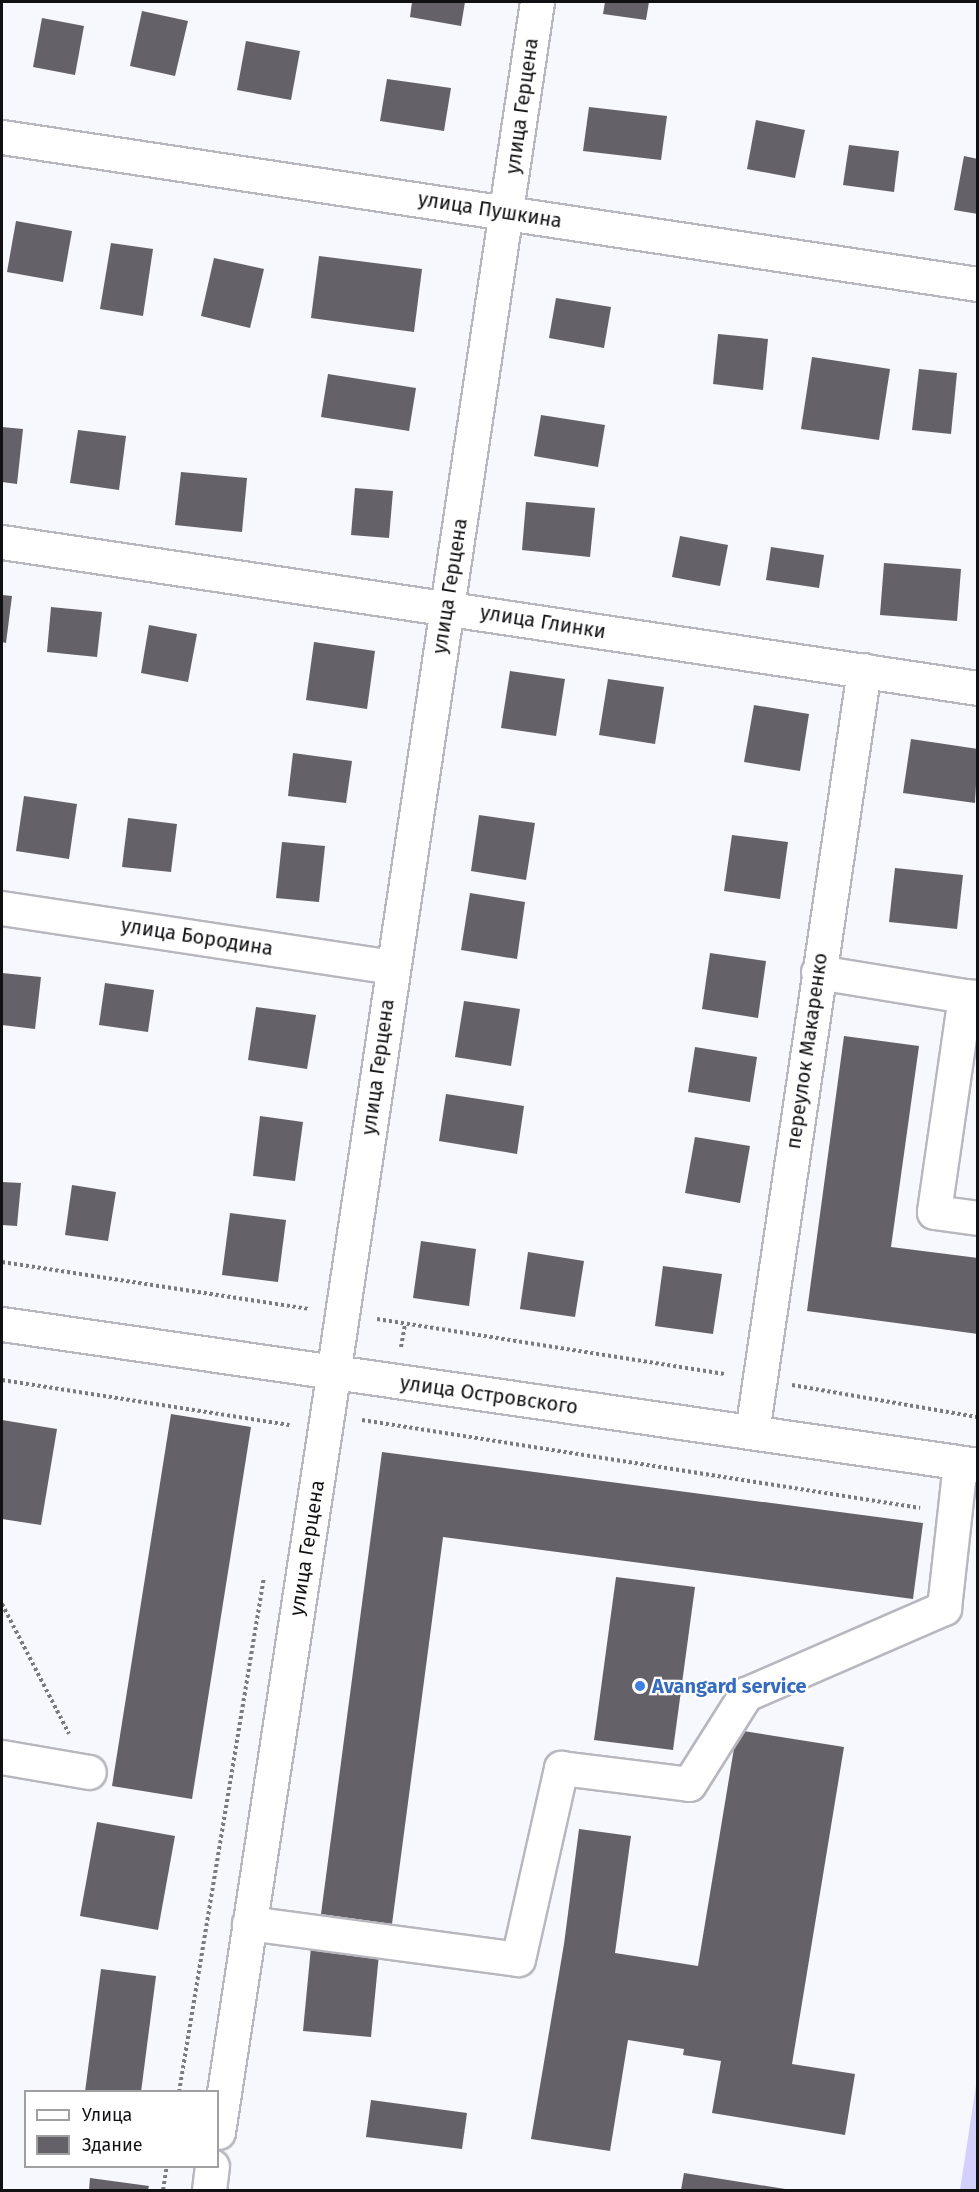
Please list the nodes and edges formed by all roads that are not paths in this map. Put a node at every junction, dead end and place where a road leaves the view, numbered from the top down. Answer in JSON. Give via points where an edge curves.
{"nodes":[{"id":1,"x":537,"y":2,"type":"edge"},
{"id":2,"x":2,"y":137,"type":"edge"},
{"id":3,"x":507,"y":213,"type":"junction"},
{"id":4,"x":978,"y":284,"type":"edge"},
{"id":5,"x":2,"y":542,"type":"edge"},
{"id":6,"x":447,"y":608,"type":"junction"},
{"id":7,"x":864,"y":670,"type":"junction"},
{"id":8,"x":978,"y":688,"type":"edge"},
{"id":9,"x":2,"y":908,"type":"edge"},
{"id":10,"x":393,"y":967,"type":"junction"},
{"id":11,"x":818,"y":972,"type":"junction"},
{"id":12,"x":971,"y":996,"type":"edge"},
{"id":13,"x":978,"y":1218,"type":"edge"},
{"id":14,"x":2,"y":1324,"type":"edge"},
{"id":15,"x":332,"y":1373,"type":"junction"},
{"id":16,"x":752,"y":1431,"type":"junction"},
{"id":17,"x":969,"y":1464,"type":"edge"},
{"id":18,"x":2,"y":1757,"type":"edge"},
{"id":19,"x":89,"y":1772,"type":"road end"},
{"id":20,"x":249,"y":1923,"type":"junction"},
{"id":21,"x":219,"y":2125,"type":"edge"},
{"id":22,"x":212,"y":2168,"type":"edge"},
{"id":23,"x":209,"y":2190,"type":"edge"}],
"edges":[{"from":1,"to":3,"type":"street","name":"улица Герцена"},
{"from":2,"to":3,"type":"street","name":"улица Пушкина"},
{"from":3,"to":4,"type":"street","name":"улица Пушкина"},
{"from":3,"to":6,"type":"street","name":"улица Герцена"},
{"from":5,"to":6,"type":"street","name":"улица Глинки"},
{"from":6,"to":7,"type":"street","name":"улица Глинки"},
{"from":6,"to":10,"type":"street","name":"улица Герцена"},
{"from":7,"to":8,"type":"street","name":"улица Глинки"},
{"from":7,"to":11,"type":"street","name":"переулок Макаренко"},
{"from":9,"to":10,"type":"street","name":"улица Бородина"},
{"from":10,"to":15,"type":"street","name":"улица Герцена"},
{"from":11,"to":12,"type":"street"},
{"from":11,"to":16,"type":"street","name":"переулок Макаренко"},
{"from":12,"to":13,"type":"street","via":[[934,1212]]},
{"from":14,"to":15,"type":"street","name":"улица Островского"},
{"from":15,"to":16,"type":"street","name":"улица Островского"},
{"from":15,"to":20,"type":"street","name":"улица Герцена"},
{"from":16,"to":17,"type":"street","name":"улица Островского"},
{"from":17,"to":20,"type":"street","via":[[954,1514],[944,1608],[746,1694],[689,1784],[561,1768],[518,1959]]},
{"from":18,"to":19,"type":"street"},
{"from":20,"to":21,"type":"street","name":"улица Герцена"},
{"from":22,"to":23,"type":"street"}]}
